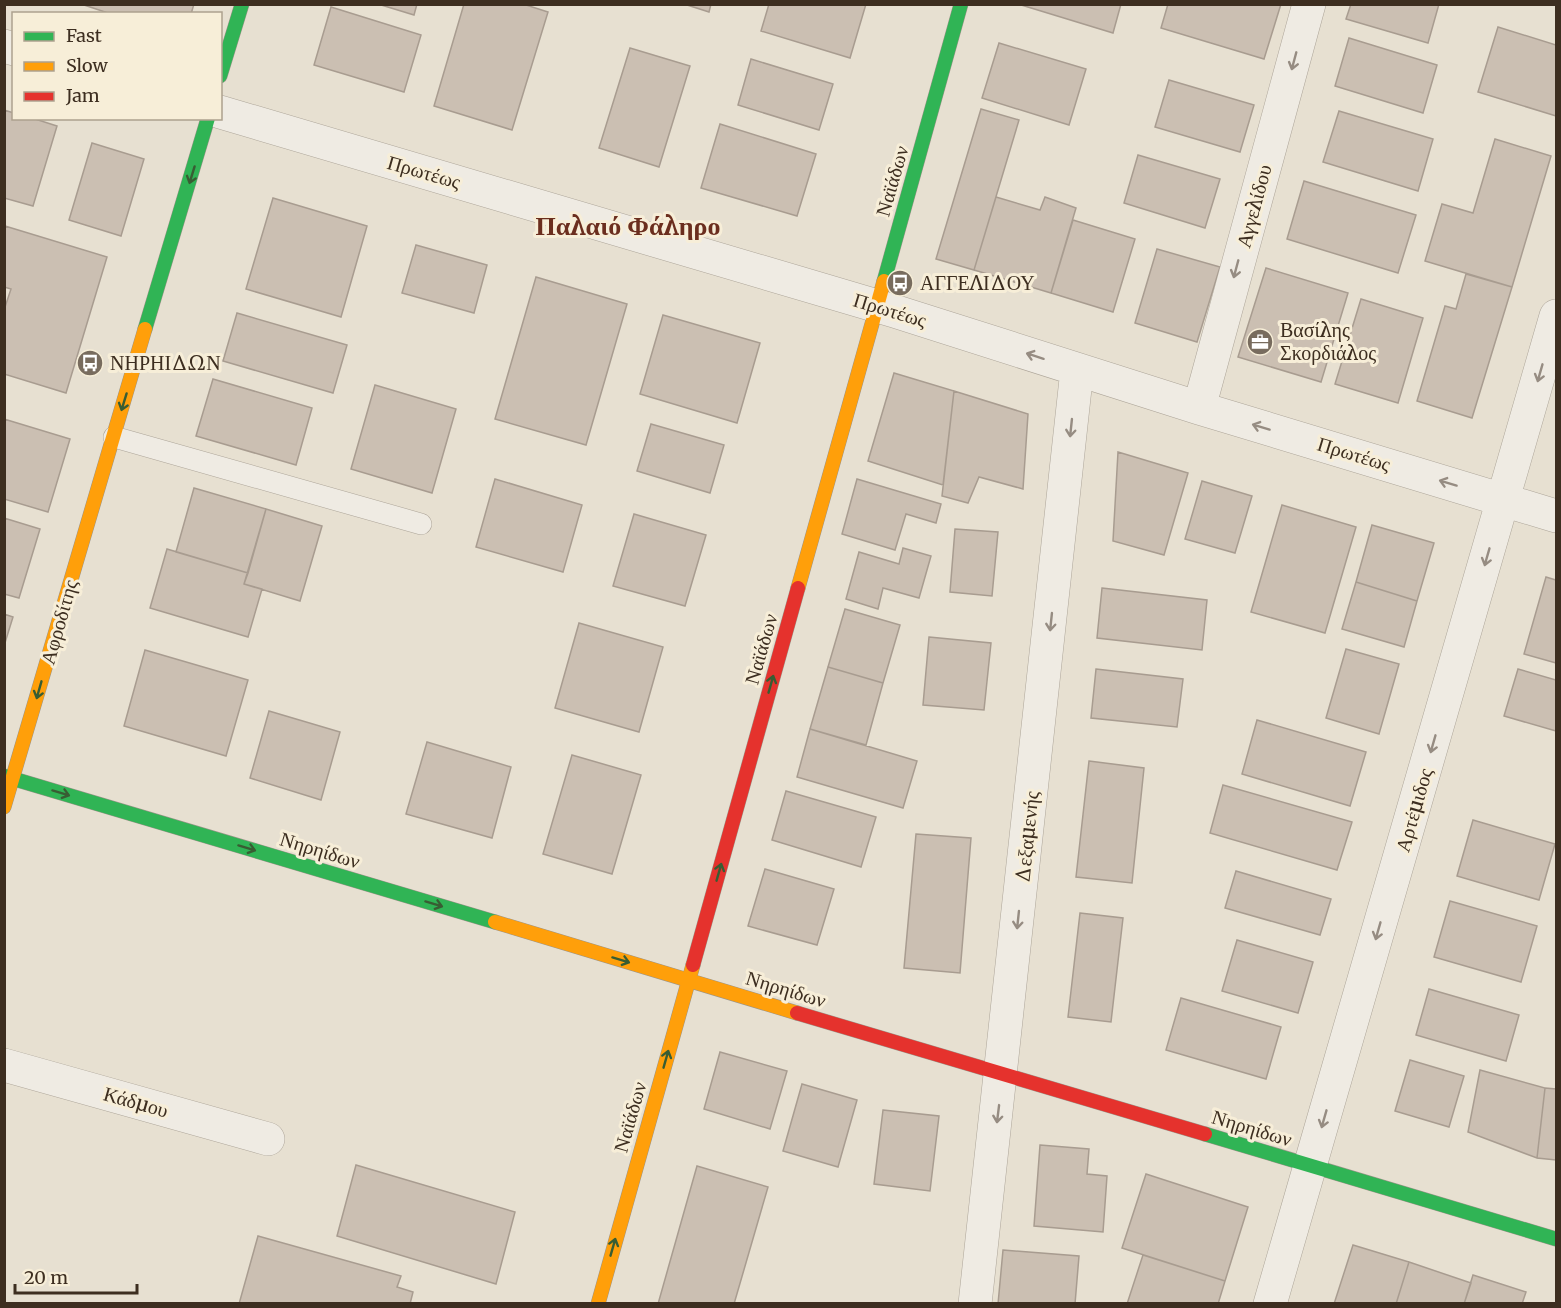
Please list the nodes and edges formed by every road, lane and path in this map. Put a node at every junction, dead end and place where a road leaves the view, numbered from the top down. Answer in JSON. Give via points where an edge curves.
{"nodes":[{"id":1,"x":242,"y":4,"type":"edge"},
{"id":2,"x":961,"y":4,"type":"edge"},
{"id":3,"x":1309,"y":4,"type":"edge"},
{"id":4,"x":222,"y":69,"type":"edge"},
{"id":5,"x":222,"y":113,"type":"edge"},
{"id":6,"x":207,"y":120,"type":"edge"},
{"id":7,"x":877,"y":306,"type":"junction"},
{"id":8,"x":1557,"y":316,"type":"edge"},
{"id":9,"x":1077,"y":369,"type":"junction"},
{"id":10,"x":1199,"y":408,"type":"junction"},
{"id":11,"x":114,"y":437,"type":"junction"},
{"id":12,"x":1504,"y":501,"type":"junction"},
{"id":13,"x":1557,"y":516,"type":"edge"},
{"id":14,"x":421,"y":524,"type":"dead end"},
{"id":15,"x":9,"y":777,"type":"edge"},
{"id":16,"x":4,"y":807,"type":"edge"},
{"id":17,"x":688,"y":980,"type":"junction"},
{"id":18,"x":4,"y":1065,"type":"edge"},
{"id":19,"x":1002,"y":1074,"type":"junction"},
{"id":20,"x":268,"y":1138,"type":"dead end"},
{"id":21,"x":1310,"y":1166,"type":"junction"},
{"id":22,"x":1557,"y":1239,"type":"edge"},
{"id":23,"x":598,"y":1304,"type":"edge"},
{"id":24,"x":975,"y":1304,"type":"edge"},
{"id":25,"x":1270,"y":1304,"type":"edge"}],
"edges":[{"from":1,"to":4,"type":"street"},
{"from":2,"to":7,"type":"street","name":"Ναϊάδων"},
{"from":3,"to":10,"type":"street","name":"Αγγελίδου","one_way":true},
{"from":5,"to":7,"type":"street","name":"Πρωτέως"},
{"from":6,"to":11,"type":"street","name":"Αφροδίτης","one_way":true},
{"from":9,"to":7,"type":"street","name":"Πρωτέως","one_way":true},
{"from":17,"to":7,"type":"street","name":"Ναϊάδων","one_way":true},
{"from":8,"to":12,"type":"street","name":"Αρτέμιδος","one_way":true},
{"from":9,"to":10,"type":"street","name":"Πρωτέως"},
{"from":9,"to":19,"type":"street","name":"Δεξαμενής","one_way":true},
{"from":12,"to":10,"type":"street","name":"Πρωτέως","one_way":true},
{"from":11,"to":14,"type":"lane"},
{"from":11,"to":15,"type":"street","name":"Αφροδίτης","one_way":true},
{"from":12,"to":13,"type":"street","name":"Πρωτέως"},
{"from":12,"to":21,"type":"street","name":"Αρτέμιδος","one_way":true},
{"from":15,"to":16,"type":"street","name":"Αφροδίτης"},
{"from":15,"to":17,"type":"street","name":"Νηρηίδων","one_way":true},
{"from":17,"to":19,"type":"street","name":"Νηρηίδων"},
{"from":23,"to":17,"type":"street","name":"Ναϊάδων","one_way":true},
{"from":18,"to":20,"type":"street","name":"Κάδμου"},
{"from":19,"to":21,"type":"street","name":"Νηρηίδων"},
{"from":19,"to":24,"type":"street","name":"Δεξαμενής","one_way":true},
{"from":21,"to":22,"type":"street","name":"Νηρηίδων"},
{"from":21,"to":25,"type":"street","name":"Αρτέμιδος"}]}
